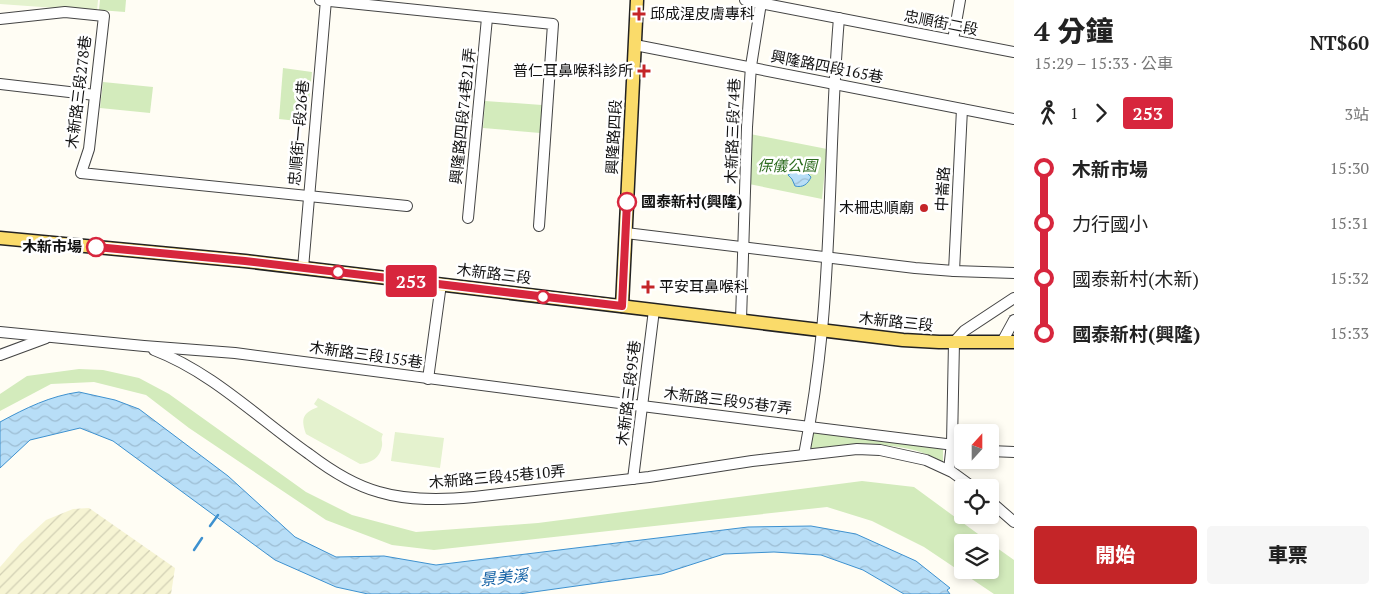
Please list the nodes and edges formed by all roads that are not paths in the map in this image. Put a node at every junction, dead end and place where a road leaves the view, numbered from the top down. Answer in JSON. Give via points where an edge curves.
{"nodes":[{"id":1,"x":320,"y":0,"type":"edge"},
{"id":2,"x":326,"y":0,"type":"edge"},
{"id":3,"x":629,"y":0,"type":"edge"},
{"id":4,"x":637,"y":0,"type":"edge"},
{"id":5,"x":744,"y":0,"type":"edge"},
{"id":6,"x":960,"y":0,"type":"edge"},
{"id":7,"x":761,"y":3,"type":"junction"},
{"id":8,"x":779,"y":3,"type":"edge"},
{"id":9,"x":0,"y":18,"type":"edge"},
{"id":10,"x":487,"y":18,"type":"junction"},
{"id":11,"x":839,"y":18,"type":"junction"},
{"id":12,"x":953,"y":40,"type":"junction"},
{"id":13,"x":635,"y":44,"type":"junction"},
{"id":14,"x":1014,"y":52,"type":"edge"},
{"id":15,"x":751,"y":66,"type":"junction"},
{"id":16,"x":0,"y":84,"type":"edge"},
{"id":17,"x":833,"y":84,"type":"junction"},
{"id":18,"x":95,"y":95,"type":"junction"},
{"id":19,"x":962,"y":109,"type":"junction"},
{"id":20,"x":1014,"y":120,"type":"edge"},
{"id":21,"x":309,"y":196,"type":"junction"},
{"id":22,"x":407,"y":206,"type":"dead end"},
{"id":23,"x":468,"y":218,"type":"dead end"},
{"id":24,"x":539,"y":226,"type":"dead end"},
{"id":25,"x":626,"y":232,"type":"junction"},
{"id":26,"x":0,"y":238,"type":"edge"},
{"id":27,"x":744,"y":247,"type":"junction"},
{"id":28,"x":827,"y":258,"type":"junction"},
{"id":29,"x":303,"y":268,"type":"junction"},
{"id":30,"x":954,"y":271,"type":"junction"},
{"id":31,"x":1014,"y":273,"type":"edge"},
{"id":32,"x":441,"y":284,"type":"junction"},
{"id":33,"x":1014,"y":298,"type":"edge"},
{"id":34,"x":618,"y":306,"type":"junction"},
{"id":35,"x":654,"y":310,"type":"junction"},
{"id":36,"x":741,"y":320,"type":"junction"},
{"id":37,"x":1014,"y":320,"type":"edge"},
{"id":38,"x":822,"y":330,"type":"junction"},
{"id":39,"x":0,"y":332,"type":"edge"},
{"id":40,"x":53,"y":337,"type":"junction"},
{"id":41,"x":954,"y":342,"type":"junction"},
{"id":42,"x":1008,"y":342,"type":"edge"},
{"id":43,"x":141,"y":346,"type":"junction"},
{"id":44,"x":0,"y":355,"type":"edge"},
{"id":45,"x":428,"y":379,"type":"junction"},
{"id":46,"x":642,"y":406,"type":"junction"},
{"id":47,"x":810,"y":426,"type":"junction"},
{"id":48,"x":952,"y":443,"type":"junction"},
{"id":49,"x":999,"y":451,"type":"edge"},
{"id":50,"x":1014,"y":452,"type":"edge"},
{"id":51,"x":804,"y":455,"type":"junction"},
{"id":52,"x":949,"y":470,"type":"junction"},
{"id":53,"x":634,"y":479,"type":"junction"},
{"id":54,"x":962,"y":479,"type":"edge"},
{"id":55,"x":999,"y":509,"type":"edge"},
{"id":56,"x":1014,"y":522,"type":"edge"}],
"edges":[{"from":1,"to":2,"type":"street"},
{"from":2,"to":10,"type":"street"},
{"from":2,"to":21,"type":"street","name":"忠順街一段26巷"},
{"from":3,"to":34,"type":"main road","name":"興隆路四段"},
{"from":4,"to":13,"type":"main road","name":"興隆路四段"},
{"from":5,"to":7,"type":"street","name":"忠順街二段"},
{"from":6,"to":12,"type":"street"},
{"from":7,"to":8,"type":"street","name":"忠順街二段"},
{"from":7,"to":15,"type":"street","name":"木新路三段74巷"},
{"from":8,"to":11,"type":"street","name":"忠順街二段"},
{"from":9,"to":18,"type":"street","name":"木新路三段278巷","via":[[65,12],[104,16]]},
{"from":10,"to":23,"type":"street","name":"興隆路四段74巷21弄"},
{"from":10,"to":24,"type":"street","via":[[553,24]]},
{"from":11,"to":12,"type":"street","name":"忠順街二段"},
{"from":11,"to":17,"type":"street"},
{"from":12,"to":14,"type":"street","name":"忠順街二段"},
{"from":13,"to":15,"type":"street","name":"興隆路四段165巷"},
{"from":13,"to":25,"type":"main road","name":"興隆路四段"},
{"from":15,"to":17,"type":"street","name":"興隆路四段165巷"},
{"from":15,"to":27,"type":"street","name":"木新路三段74巷"},
{"from":16,"to":18,"type":"street"},
{"from":17,"to":19,"type":"street","name":"興隆路四段165巷"},
{"from":17,"to":28,"type":"street"},
{"from":18,"to":21,"type":"street","name":"木新路三段278巷","via":[[89,149],[82,172]]},
{"from":19,"to":20,"type":"street","name":"興隆路四段165巷"},
{"from":19,"to":30,"type":"street","name":"中崙路"},
{"from":21,"to":22,"type":"street"},
{"from":21,"to":29,"type":"street","name":"忠順街一段26巷"},
{"from":25,"to":27,"type":"street"},
{"from":25,"to":34,"type":"main road","name":"興隆路四段"},
{"from":26,"to":29,"type":"main road","name":"木新路三段"},
{"from":27,"to":28,"type":"street"},
{"from":27,"to":36,"type":"street","name":"木新路三段74巷"},
{"from":28,"to":30,"type":"street"},
{"from":28,"to":38,"type":"street"},
{"from":29,"to":32,"type":"main road","name":"木新路三段"},
{"from":30,"to":31,"type":"street"},
{"from":32,"to":34,"type":"main road","name":"木新路三段"},
{"from":32,"to":45,"type":"street","name":"木新路三段155巷"},
{"from":33,"to":41,"type":"street","via":[[964,331]]},
{"from":34,"to":35,"type":"main road","name":"木新路三段"},
{"from":35,"to":36,"type":"main road","name":"木新路三段"},
{"from":35,"to":46,"type":"street","name":"木新路三段95巷"},
{"from":36,"to":38,"type":"main road","name":"木新路三段"},
{"from":37,"to":42,"type":"street"},
{"from":38,"to":41,"type":"main road","name":"木新路三段","via":[[903,340]]},
{"from":38,"to":47,"type":"street"},
{"from":39,"to":40,"type":"street"},
{"from":40,"to":43,"type":"street"},
{"from":40,"to":44,"type":"street"},
{"from":41,"to":42,"type":"main road","name":"木新路三段"},
{"from":41,"to":48,"type":"street"},
{"from":43,"to":45,"type":"street","name":"木新路三段155巷","via":[[235,353]]},
{"from":43,"to":53,"type":"street","name":"木新路三段45巷10弄","via":[[187,365],[332,470],[378,492],[403,498],[452,499]]},
{"from":45,"to":46,"type":"street","name":"木新路三段95巷7弄"},
{"from":46,"to":47,"type":"street","name":"木新路三段95巷7弄"},
{"from":46,"to":53,"type":"street","name":"木新路三段95巷"},
{"from":47,"to":48,"type":"street","name":"木新路三段95巷7弄"},
{"from":47,"to":51,"type":"street"},
{"from":48,"to":52,"type":"street"},
{"from":49,"to":50,"type":"street"},
{"from":51,"to":52,"type":"street","name":"木新路三段45巷10弄","via":[[880,450],[926,460]]},
{"from":51,"to":53,"type":"street","name":"木新路三段45巷10弄"},
{"from":52,"to":54,"type":"street","name":"木新路三段45巷10弄"},
{"from":55,"to":56,"type":"street"}]}
